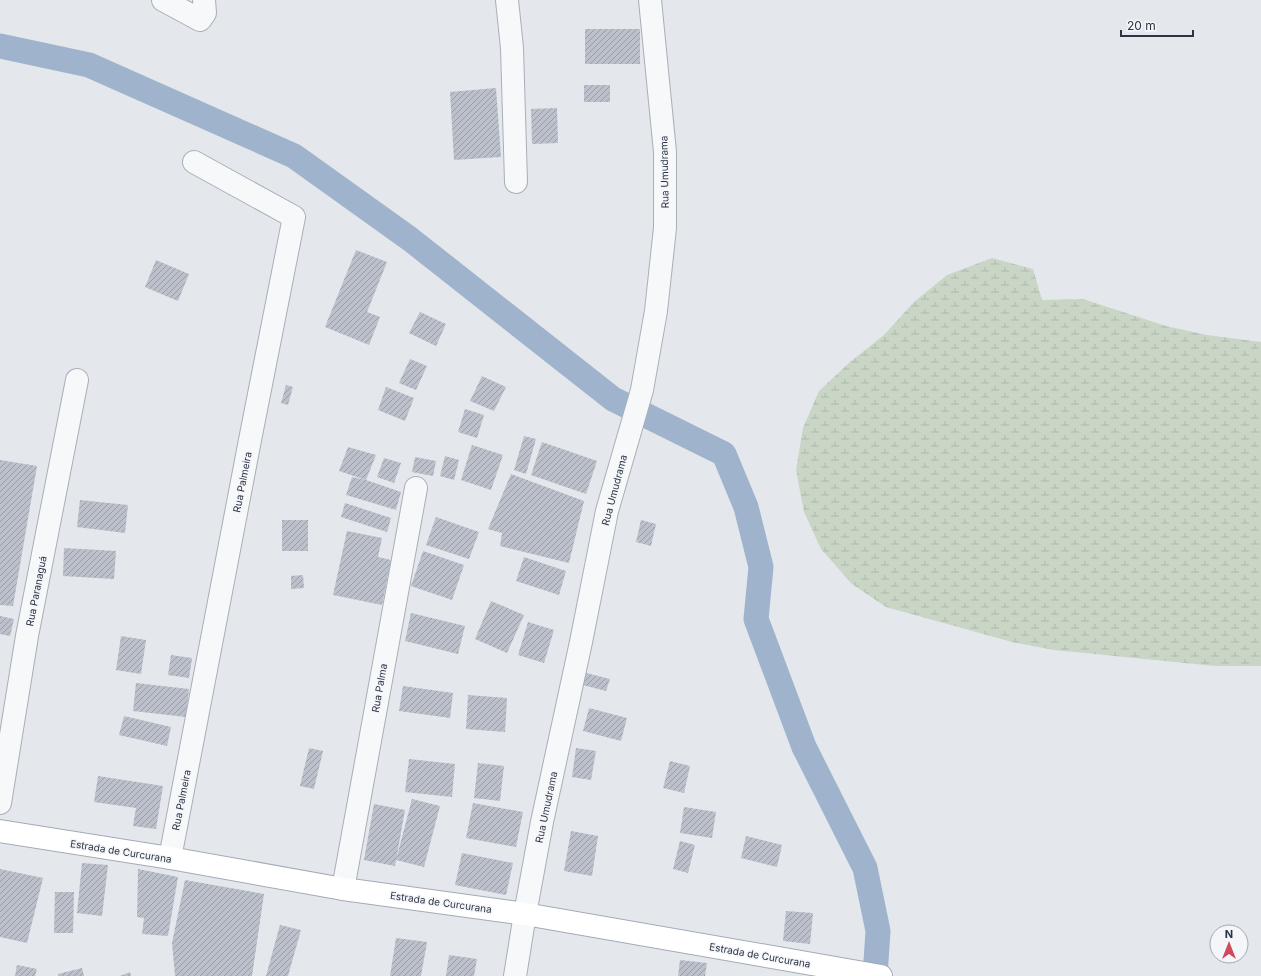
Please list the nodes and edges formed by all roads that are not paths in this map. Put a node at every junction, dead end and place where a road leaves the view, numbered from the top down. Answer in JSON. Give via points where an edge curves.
{"nodes":[{"id":1,"x":163,"y":0,"type":"edge"},
{"id":2,"x":204,"y":0,"type":"edge"},
{"id":3,"x":507,"y":0,"type":"edge"},
{"id":4,"x":650,"y":0,"type":"edge"},
{"id":5,"x":194,"y":162,"type":"dead end"},
{"id":6,"x":516,"y":182,"type":"dead end"},
{"id":7,"x":77,"y":380,"type":"dead end"},
{"id":8,"x":416,"y":488,"type":"dead end"},
{"id":9,"x":0,"y":803,"type":"edge"},
{"id":10,"x":0,"y":831,"type":"edge"},
{"id":11,"x":170,"y":858,"type":"junction"},
{"id":12,"x":343,"y":889,"type":"junction"},
{"id":13,"x":525,"y":914,"type":"junction"},
{"id":14,"x":844,"y":972,"type":"edge"},
{"id":15,"x":515,"y":976,"type":"edge"},
{"id":16,"x":881,"y":976,"type":"edge"}],
"edges":[{"from":1,"to":2,"type":"street","via":[[200,20],[205,13]]},
{"from":3,"to":6,"type":"street","via":[[512,48]]},
{"from":4,"to":13,"type":"street","name":"Rua Umudrama","via":[[665,152],[664,228],[656,311],[642,390],[607,511]]},
{"from":5,"to":11,"type":"street","name":"Rua Palmeira","via":[[294,217]]},
{"from":7,"to":9,"type":"street","name":"Rua Paranaguá","via":[[28,636]]},
{"from":8,"to":12,"type":"street","name":"Rua Palma"},
{"from":10,"to":11,"type":"main road","name":"Estrada de Curcurana"},
{"from":11,"to":12,"type":"main road","name":"Estrada de Curcurana"},
{"from":12,"to":13,"type":"main road","name":"Estrada de Curcurana"},
{"from":13,"to":14,"type":"main road","name":"Estrada de Curcurana"},
{"from":13,"to":15,"type":"street","name":"Rua Umudrama"},
{"from":14,"to":16,"type":"main road","name":"Estrada de Curcurana"}]}
